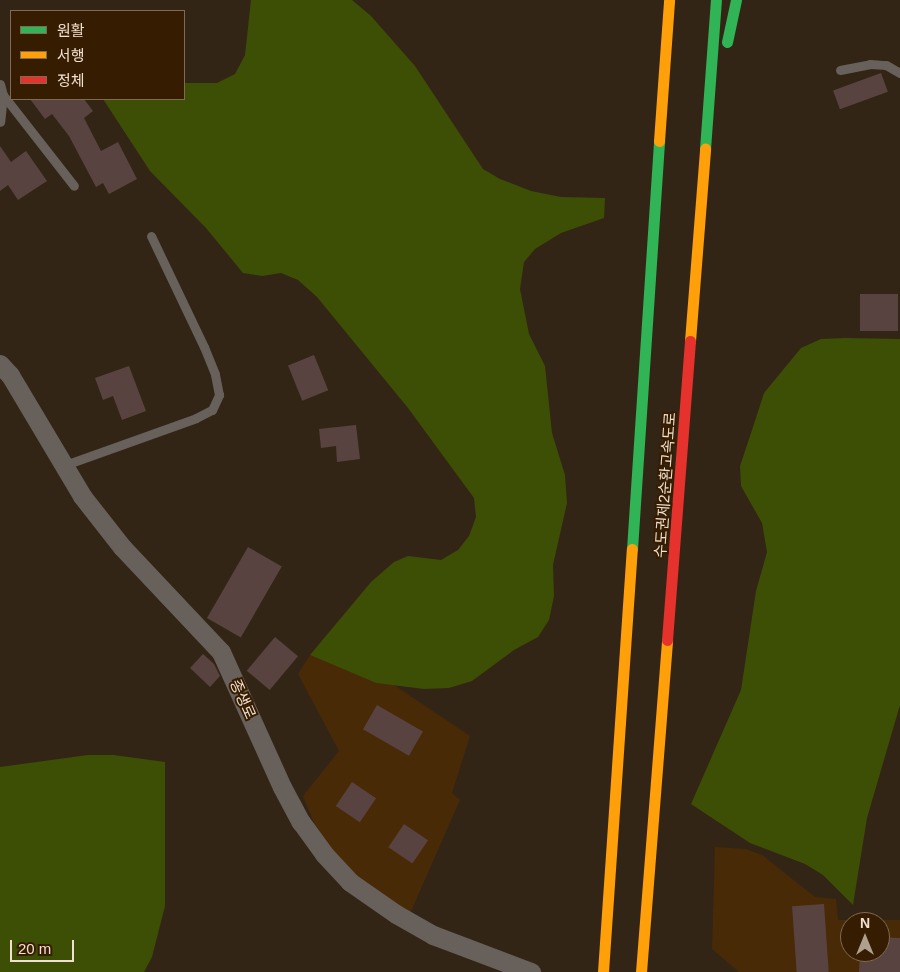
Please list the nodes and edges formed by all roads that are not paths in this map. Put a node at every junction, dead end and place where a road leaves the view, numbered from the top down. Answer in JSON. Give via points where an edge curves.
{"nodes":[{"id":1,"x":669,"y":0,"type":"edge"},
{"id":2,"x":716,"y":0,"type":"edge"},
{"id":3,"x":736,"y":0,"type":"edge"},
{"id":4,"x":840,"y":70,"type":"dead end"},
{"id":5,"x":900,"y":73,"type":"edge"},
{"id":6,"x":0,"y":84,"type":"edge"},
{"id":7,"x":4,"y":94,"type":"junction"},
{"id":8,"x":0,"y":122,"type":"edge"},
{"id":9,"x":703,"y":146,"type":"junction"},
{"id":10,"x":74,"y":186,"type":"dead end"},
{"id":11,"x":150,"y":236,"type":"dead end"},
{"id":12,"x":0,"y":364,"type":"edge"},
{"id":13,"x":64,"y":466,"type":"junction"},
{"id":14,"x":503,"y":967,"type":"edge"},
{"id":15,"x":531,"y":972,"type":"edge"},
{"id":16,"x":603,"y":972,"type":"edge"},
{"id":17,"x":641,"y":972,"type":"edge"}],
"edges":[{"from":1,"to":16,"type":"highway","name":"수도권제2순환고속도로"},
{"from":2,"to":9,"type":"highway","name":"수도권제2순환고속도로"},
{"from":3,"to":9,"type":"highway"},
{"from":4,"to":5,"type":"lane","via":[[870,64],[886,65]]},
{"from":6,"to":7,"type":"lane"},
{"from":7,"to":8,"type":"lane"},
{"from":7,"to":10,"type":"lane"},
{"from":9,"to":17,"type":"highway","name":"수도권제2순환고속도로","via":[[672,595]]},
{"from":11,"to":13,"type":"lane","via":[[208,356],[219,395],[212,410],[196,418]]},
{"from":12,"to":13,"type":"street","name":"종생로","via":[[10,375]]},
{"from":13,"to":14,"type":"street","name":"종생로","via":[[82,496],[122,546],[220,652],[282,788],[301,822],[331,861],[350,882],[396,914]]},
{"from":14,"to":15,"type":"street","name":"종생로"}]}
